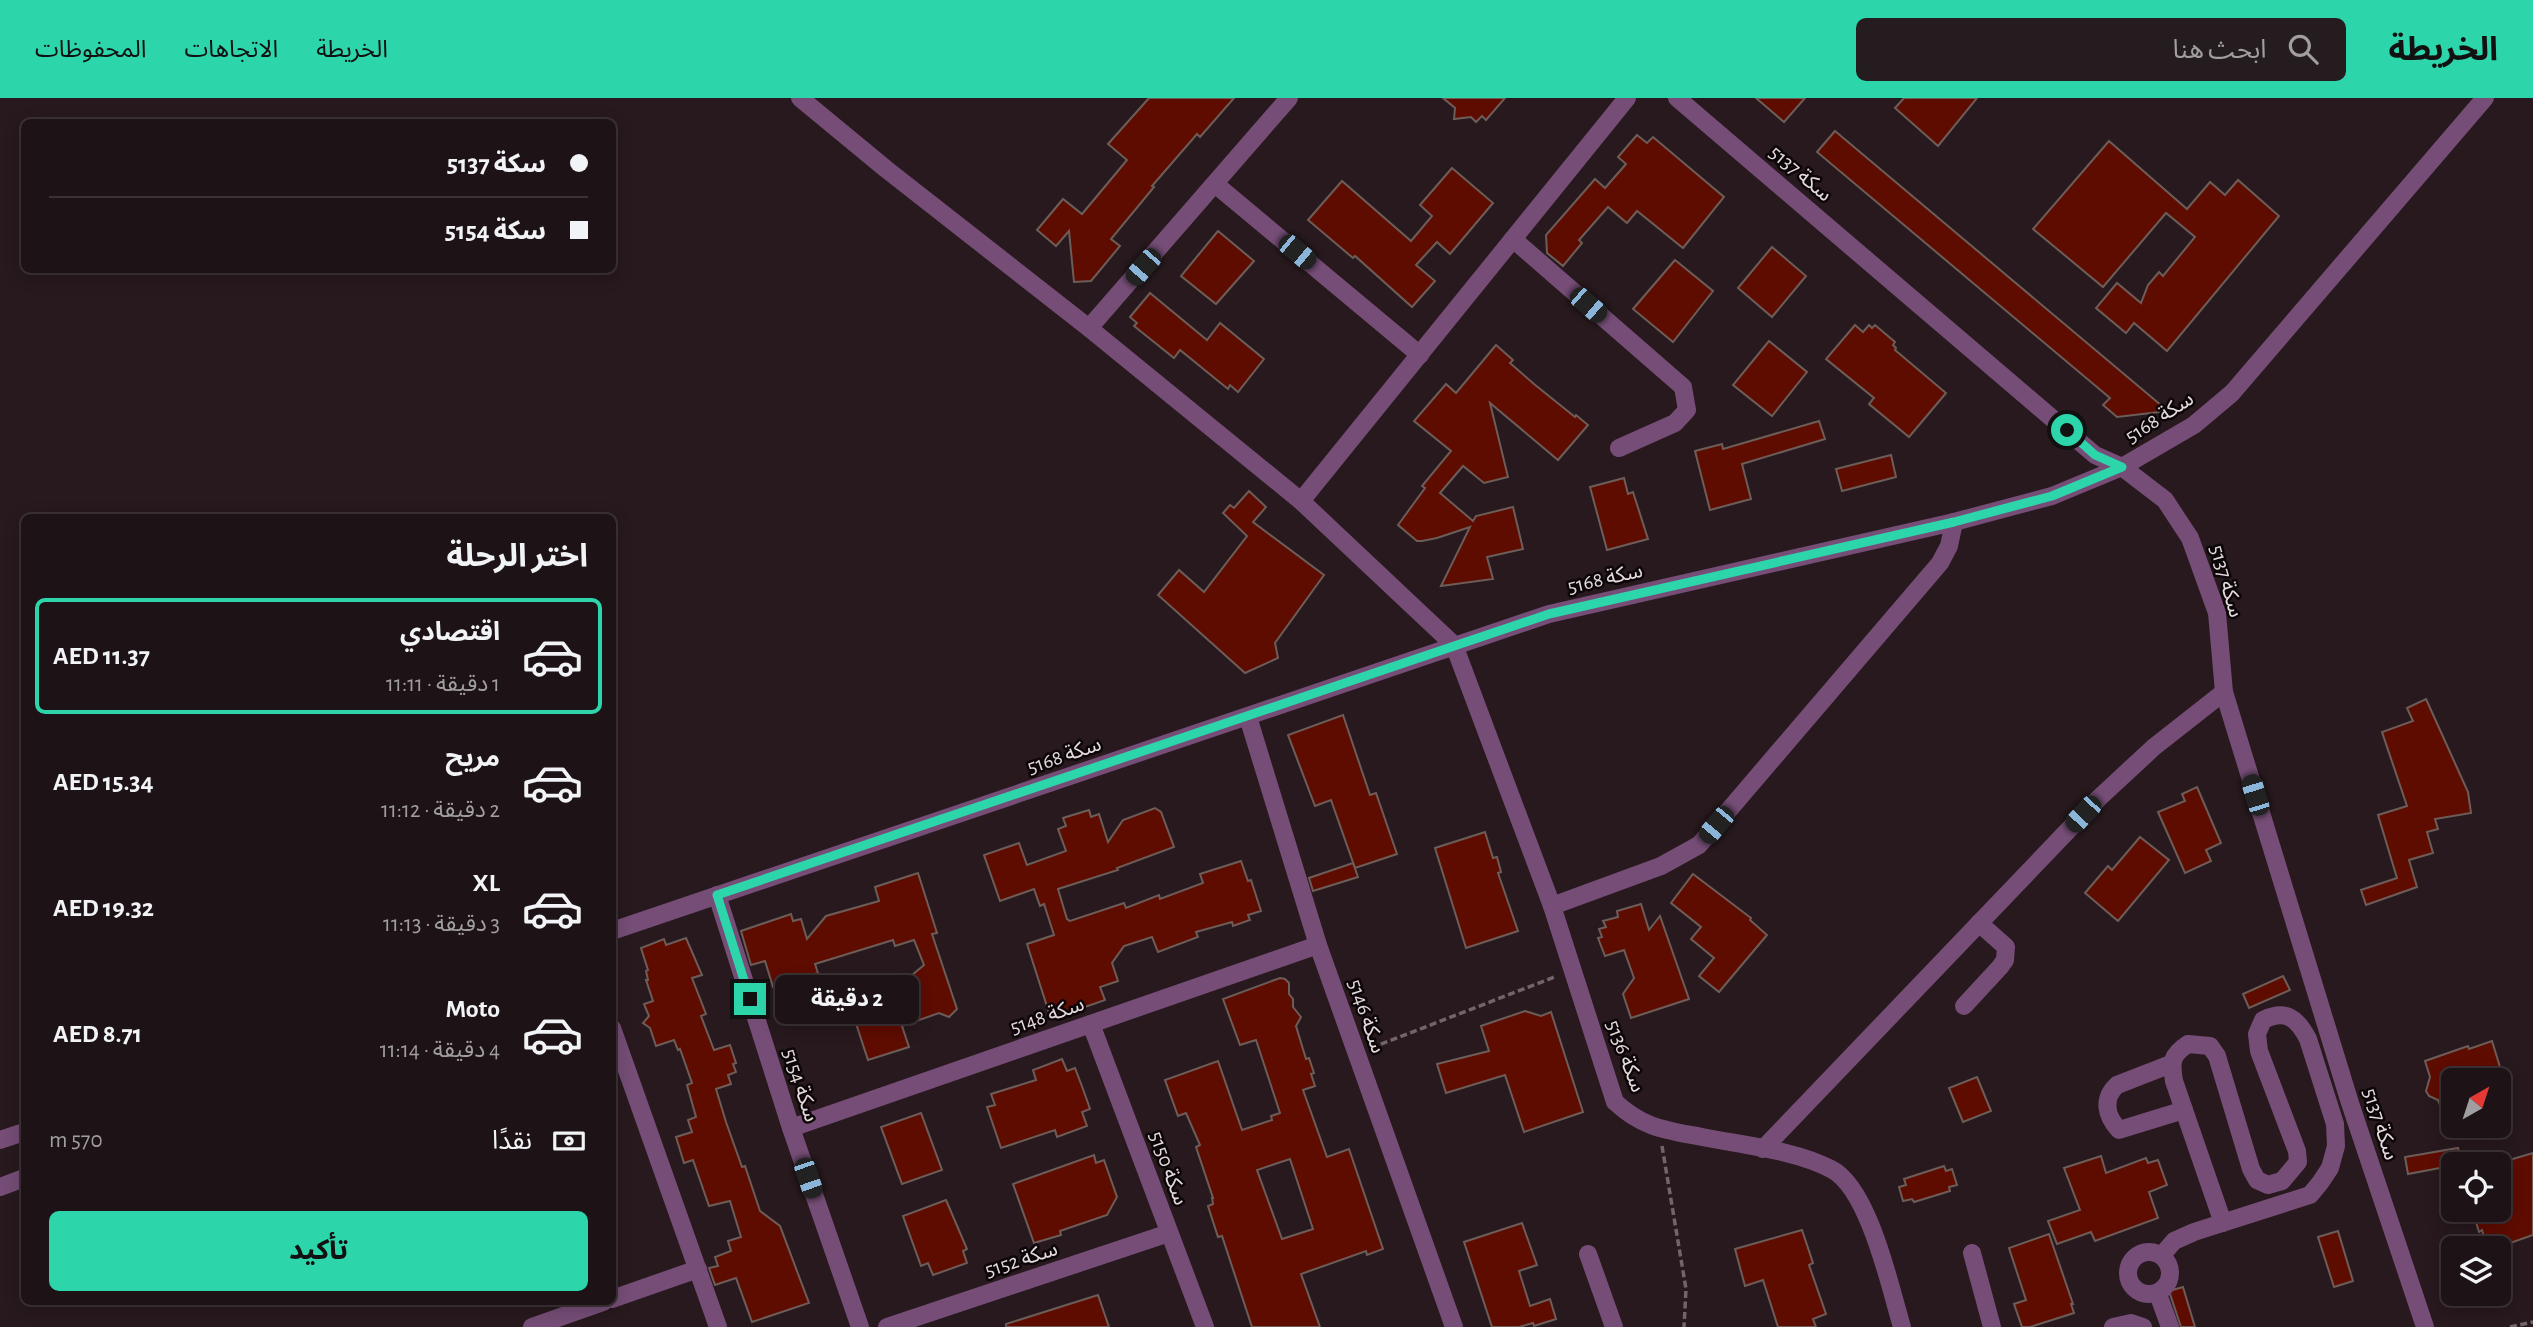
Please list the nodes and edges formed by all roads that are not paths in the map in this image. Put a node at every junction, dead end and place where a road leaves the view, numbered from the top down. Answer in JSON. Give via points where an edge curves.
{"nodes":[{"id":1,"x":800,"y":98,"type":"edge"},
{"id":2,"x":1289,"y":98,"type":"edge"},
{"id":3,"x":1628,"y":98,"type":"edge"},
{"id":4,"x":1677,"y":98,"type":"edge"},
{"id":5,"x":2485,"y":98,"type":"edge"},
{"id":6,"x":1215,"y":184,"type":"junction"},
{"id":7,"x":1513,"y":239,"type":"junction"},
{"id":8,"x":1089,"y":328,"type":"junction"},
{"id":9,"x":1420,"y":355,"type":"junction"},
{"id":10,"x":1619,"y":448,"type":"dead end"},
{"id":11,"x":2122,"y":467,"type":"junction"},
{"id":12,"x":1301,"y":501,"type":"junction"},
{"id":13,"x":1954,"y":522,"type":"junction"},
{"id":14,"x":1454,"y":645,"type":"junction"},
{"id":15,"x":2224,"y":692,"type":"junction"},
{"id":16,"x":1248,"y":717,"type":"junction"},
{"id":17,"x":717,"y":895,"type":"junction"},
{"id":18,"x":1552,"y":906,"type":"junction"},
{"id":19,"x":1979,"y":923,"type":"junction"},
{"id":20,"x":616,"y":930,"type":"edge"},
{"id":21,"x":1318,"y":945,"type":"junction"},
{"id":22,"x":1965,"y":1006,"type":"dead end"},
{"id":23,"x":1091,"y":1024,"type":"junction"},
{"id":24,"x":616,"y":1039,"type":"edge"},
{"id":25,"x":2171,"y":1065,"type":"junction"},
{"id":26,"x":2184,"y":1110,"type":"junction"},
{"id":27,"x":791,"y":1128,"type":"junction"},
{"id":28,"x":21,"y":1133,"type":"edge"},
{"id":29,"x":0,"y":1140,"type":"edge"},
{"id":30,"x":1763,"y":1149,"type":"junction"},
{"id":31,"x":21,"y":1179,"type":"edge"},
{"id":32,"x":0,"y":1187,"type":"edge"},
{"id":33,"x":2223,"y":1223,"type":"junction"},
{"id":34,"x":1169,"y":1233,"type":"junction"},
{"id":35,"x":1972,"y":1253,"type":"dead end"},
{"id":36,"x":1588,"y":1254,"type":"dead end"},
{"id":37,"x":2162,"y":1255,"type":"junction"},
{"id":38,"x":698,"y":1269,"type":"junction"},
{"id":39,"x":2158,"y":1294,"type":"junction"},
{"id":40,"x":616,"y":1298,"type":"edge"},
{"id":41,"x":594,"y":1305,"type":"edge"},
{"id":42,"x":532,"y":1327,"type":"edge"},
{"id":43,"x":718,"y":1327,"type":"edge"},
{"id":44,"x":860,"y":1327,"type":"edge"},
{"id":45,"x":887,"y":1327,"type":"edge"},
{"id":46,"x":1205,"y":1327,"type":"edge"},
{"id":47,"x":1454,"y":1327,"type":"edge"},
{"id":48,"x":1614,"y":1327,"type":"edge"},
{"id":49,"x":1902,"y":1327,"type":"edge"},
{"id":50,"x":1992,"y":1327,"type":"edge"},
{"id":51,"x":2113,"y":1327,"type":"edge"},
{"id":52,"x":2143,"y":1327,"type":"edge"},
{"id":53,"x":2170,"y":1327,"type":"edge"},
{"id":54,"x":2425,"y":1327,"type":"edge"}],
"edges":[{"from":1,"to":8,"type":"street"},
{"from":2,"to":6,"type":"street"},
{"from":3,"to":7,"type":"street"},
{"from":4,"to":11,"type":"street","name":"سكة 5137","via":[[2095,455]]},
{"from":5,"to":11,"type":"street","name":"سكة 5168","via":[[2232,393],[2194,425]]},
{"from":6,"to":8,"type":"street"},
{"from":6,"to":9,"type":"street"},
{"from":7,"to":9,"type":"street"},
{"from":7,"to":10,"type":"street","via":[[1683,387],[1688,410],[1675,423]]},
{"from":8,"to":12,"type":"street"},
{"from":9,"to":12,"type":"street"},
{"from":11,"to":13,"type":"street","name":"سكة 5168","via":[[2052,496]]},
{"from":11,"to":15,"type":"street","name":"سكة 5137","via":[[2165,500],[2190,538],[2217,613]]},
{"from":12,"to":14,"type":"street"},
{"from":13,"to":14,"type":"street","name":"سكة 5168","via":[[1549,614]]},
{"from":13,"to":18,"type":"street","via":[[1940,563],[1699,845],[1661,866]]},
{"from":14,"to":16,"type":"street","name":"سكة 5168"},
{"from":14,"to":18,"type":"street","name":"سكة 5136"},
{"from":15,"to":19,"type":"street","via":[[2099,798]]},
{"from":15,"to":54,"type":"street","name":"سكة 5137","via":[[2350,1103]]},
{"from":16,"to":17,"type":"street","name":"سكة 5168"},
{"from":16,"to":21,"type":"street","name":"سكة 5146"},
{"from":17,"to":20,"type":"street","name":"سكة 5168"},
{"from":17,"to":27,"type":"street","name":"سكة 5154"},
{"from":18,"to":30,"type":"street","name":"سكة 5136","via":[[1615,1102],[1631,1118],[1660,1129]]},
{"from":19,"to":22,"type":"street","via":[[2006,947],[2005,960]]},
{"from":19,"to":30,"type":"street"},
{"from":21,"to":23,"type":"street","name":"سكة 5148"},
{"from":21,"to":47,"type":"street","name":"سكة 5146"},
{"from":23,"to":27,"type":"street","name":"سكة 5148"},
{"from":23,"to":34,"type":"street","name":"سكة 5150"},
{"from":24,"to":38,"type":"street"},
{"from":25,"to":26,"type":"street"},
{"from":25,"to":26,"type":"street","via":[[2110,1091],[2106,1103],[2110,1121],[2119,1130]]},
{"from":25,"to":33,"type":"street","via":[[2177,1051],[2188,1044],[2210,1046],[2251,1169],[2257,1180],[2267,1185],[2281,1181],[2298,1162],[2259,1051],[2258,1034],[2263,1020],[2275,1014],[2301,1026],[2308,1039],[2335,1124],[2330,1168],[2310,1195]]},
{"from":26,"to":33,"type":"street"},
{"from":27,"to":44,"type":"street","name":"سكة 5154"},
{"from":28,"to":29,"type":"street"},
{"from":30,"to":49,"type":"street","name":"سكة 5136","via":[[1834,1170],[1853,1189],[1866,1212]]},
{"from":31,"to":32,"type":"street"},
{"from":33,"to":37,"type":"street","via":[[2174,1241]]},
{"from":34,"to":45,"type":"street","name":"سكة 5152"},
{"from":34,"to":46,"type":"street","name":"سكة 5150"},
{"from":35,"to":50,"type":"street"},
{"from":36,"to":48,"type":"street"},
{"from":37,"to":39,"type":"street","via":[[2170,1268],[2169,1283]]},
{"from":37,"to":39,"type":"street","via":[[2147,1251],[2133,1257],[2127,1271],[2130,1286],[2143,1295]]},
{"from":38,"to":40,"type":"street"},
{"from":38,"to":43,"type":"street"},
{"from":39,"to":53,"type":"street"},
{"from":41,"to":42,"type":"street"},
{"from":51,"to":52,"type":"street","via":[[2131,1323]]}]}
